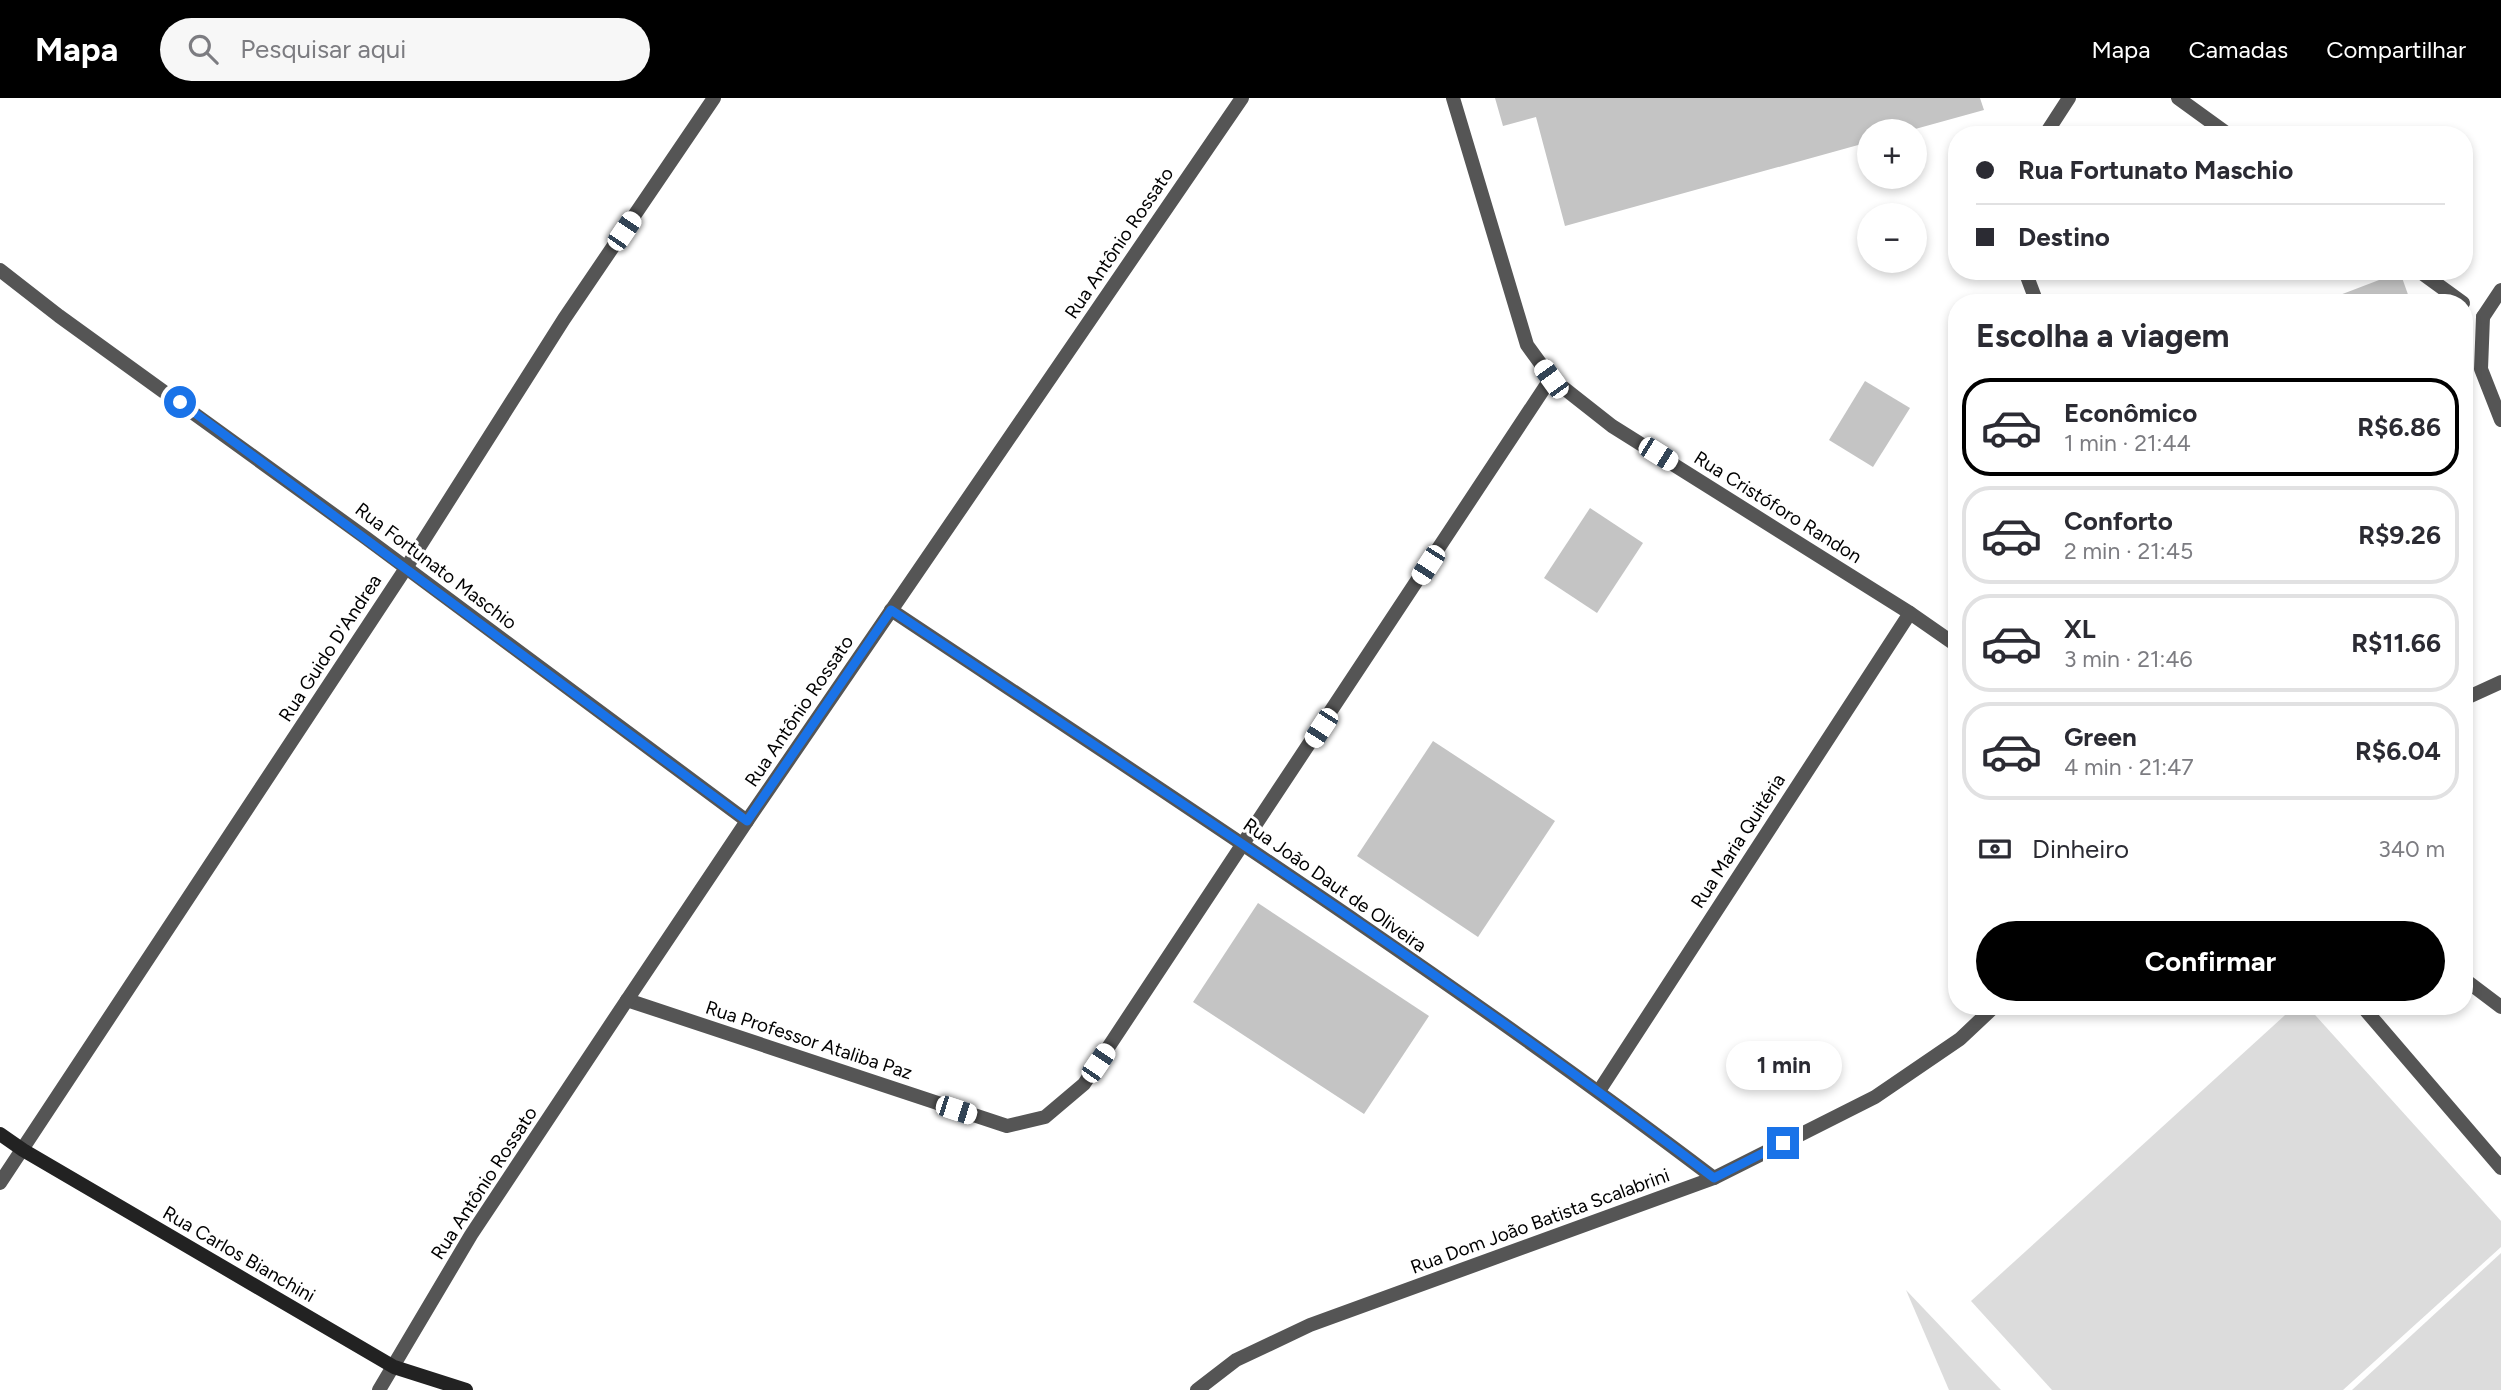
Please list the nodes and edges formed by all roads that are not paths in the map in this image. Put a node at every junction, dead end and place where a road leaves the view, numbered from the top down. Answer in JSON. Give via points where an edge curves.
{"nodes":[{"id":1,"x":714,"y":98,"type":"edge"},
{"id":2,"x":1242,"y":98,"type":"edge"},
{"id":3,"x":1453,"y":98,"type":"edge"},
{"id":4,"x":2069,"y":98,"type":"edge"},
{"id":5,"x":2178,"y":98,"type":"edge"},
{"id":6,"x":2051,"y":126,"type":"edge"},
{"id":7,"x":2217,"y":126,"type":"edge"},
{"id":8,"x":0,"y":270,"type":"edge"},
{"id":9,"x":2432,"y":280,"type":"edge"},
{"id":10,"x":2501,"y":290,"type":"edge"},
{"id":11,"x":2451,"y":294,"type":"edge"},
{"id":12,"x":2473,"y":310,"type":"edge"},
{"id":13,"x":2483,"y":317,"type":"junction"},
{"id":14,"x":1551,"y":379,"type":"junction"},
{"id":15,"x":2501,"y":420,"type":"edge"},
{"id":16,"x":406,"y":568,"type":"junction"},
{"id":17,"x":891,"y":610,"type":"junction"},
{"id":18,"x":1910,"y":613,"type":"junction"},
{"id":19,"x":1948,"y":639,"type":"edge"},
{"id":20,"x":2501,"y":682,"type":"edge"},
{"id":21,"x":2473,"y":695,"type":"edge"},
{"id":22,"x":747,"y":821,"type":"junction"},
{"id":23,"x":1244,"y":845,"type":"junction"},
{"id":24,"x":2473,"y":986,"type":"edge"},
{"id":25,"x":627,"y":1000,"type":"junction"},
{"id":26,"x":2501,"y":1007,"type":"edge"},
{"id":27,"x":1985,"y":1015,"type":"edge"},
{"id":28,"x":2370,"y":1015,"type":"edge"},
{"id":29,"x":1599,"y":1091,"type":"junction"},
{"id":30,"x":0,"y":1134,"type":"edge"},
{"id":31,"x":23,"y":1150,"type":"junction"},
{"id":32,"x":2501,"y":1168,"type":"edge"},
{"id":33,"x":1714,"y":1178,"type":"junction"},
{"id":34,"x":0,"y":1183,"type":"edge"},
{"id":35,"x":394,"y":1367,"type":"junction"},
{"id":36,"x":379,"y":1390,"type":"edge"},
{"id":37,"x":466,"y":1390,"type":"edge"},
{"id":38,"x":1197,"y":1390,"type":"edge"}],
"edges":[{"from":1,"to":16,"type":"street","name":"Rua Guido D'Andrea","via":[[564,319]]},
{"from":2,"to":17,"type":"street","name":"Rua Antônio Rossato"},
{"from":3,"to":14,"type":"street","name":"Rua Cristóforo Randon","via":[[1527,345]]},
{"from":4,"to":6,"type":"street"},
{"from":5,"to":7,"type":"street"},
{"from":8,"to":16,"type":"street","name":"Rua Fortunato Maschio"},
{"from":9,"to":11,"type":"street"},
{"from":10,"to":13,"type":"street"},
{"from":12,"to":13,"type":"street"},
{"from":13,"to":15,"type":"street","via":[[2481,369]]},
{"from":14,"to":18,"type":"street","name":"Rua Cristóforo Randon","via":[[1612,426]]},
{"from":14,"to":23,"type":"street","name":"Rua Professor Ataliba Paz"},
{"from":16,"to":22,"type":"street","name":"Rua Fortunato Maschio"},
{"from":16,"to":31,"type":"street","name":"Rua Guido D'Andrea"},
{"from":17,"to":22,"type":"street","name":"Rua Antônio Rossato"},
{"from":17,"to":23,"type":"street","name":"Rua João Daut de Oliveira"},
{"from":18,"to":19,"type":"street","name":"Rua Cristóforo Randon"},
{"from":18,"to":29,"type":"street","name":"Rua Maria Quitéria"},
{"from":20,"to":21,"type":"street"},
{"from":22,"to":25,"type":"street","name":"Rua Antônio Rossato"},
{"from":23,"to":25,"type":"street","name":"Rua Professor Ataliba Paz","via":[[1084,1084],[1045,1117],[1007,1126]]},
{"from":23,"to":29,"type":"street","name":"Rua João Daut de Oliveira"},
{"from":24,"to":26,"type":"street"},
{"from":25,"to":35,"type":"street","name":"Rua Antônio Rossato","via":[[471,1235]]},
{"from":27,"to":33,"type":"street","name":"Rua Dom João Batista Scalabrini","via":[[1959,1039],[1875,1097]]},
{"from":28,"to":32,"type":"street"},
{"from":29,"to":33,"type":"street","name":"Rua João Daut de Oliveira"},
{"from":30,"to":31,"type":"main road","name":"Rua Carlos Bianchini"},
{"from":31,"to":34,"type":"street","name":"Rua Guido D'Andrea"},
{"from":31,"to":35,"type":"main road","name":"Rua Carlos Bianchini"},
{"from":33,"to":38,"type":"street","name":"Rua Dom João Batista Scalabrini","via":[[1310,1325],[1236,1360]]},
{"from":35,"to":36,"type":"street","name":"Rua Antônio Rossato"},
{"from":35,"to":37,"type":"main road","name":"Rua Carlos Bianchini"}]}
